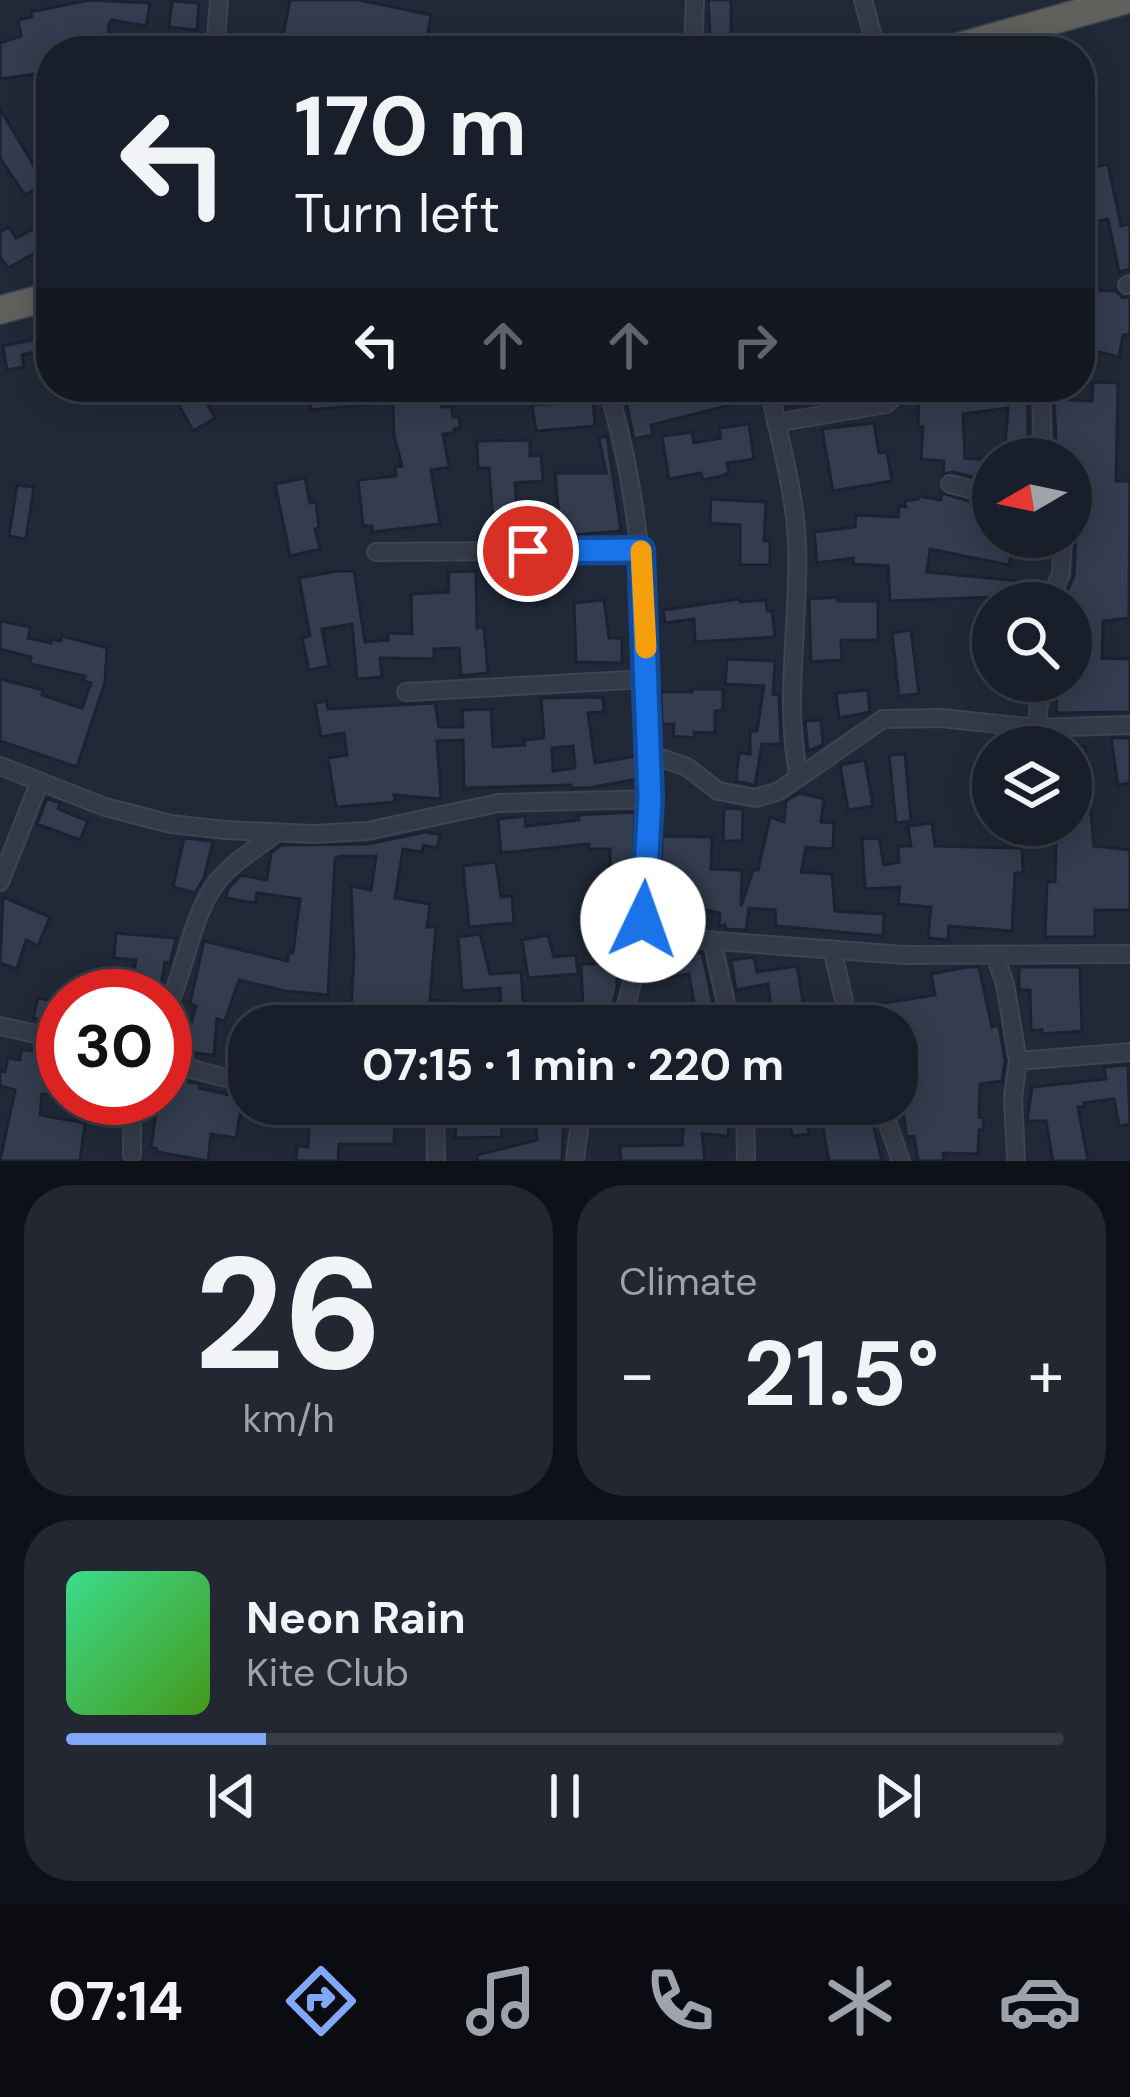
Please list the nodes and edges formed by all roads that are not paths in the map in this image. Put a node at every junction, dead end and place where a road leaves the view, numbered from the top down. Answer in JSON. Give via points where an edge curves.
{"nodes":[{"id":1,"x":219,"y":0,"type":"edge"},
{"id":2,"x":694,"y":0,"type":"edge"},
{"id":3,"x":862,"y":0,"type":"edge"},
{"id":4,"x":1125,"y":0,"type":"edge"},
{"id":5,"x":1083,"y":6,"type":"edge"},
{"id":6,"x":216,"y":36,"type":"edge"},
{"id":7,"x":693,"y":36,"type":"edge"},
{"id":8,"x":873,"y":36,"type":"edge"},
{"id":9,"x":990,"y":36,"type":"edge"},
{"id":10,"x":36,"y":300,"type":"edge"},
{"id":11,"x":0,"y":310,"type":"edge"},
{"id":12,"x":612,"y":402,"type":"edge"},
{"id":13,"x":772,"y":402,"type":"edge"},
{"id":14,"x":888,"y":402,"type":"edge"},
{"id":15,"x":1041,"y":402,"type":"edge"},
{"id":16,"x":776,"y":424,"type":"junction"},
{"id":17,"x":1042,"y":438,"type":"edge"},
{"id":18,"x":950,"y":484,"type":"dead end"},
{"id":19,"x":972,"y":490,"type":"edge"},
{"id":20,"x":641,"y":550,"type":"junction"},
{"id":21,"x":376,"y":552,"type":"dead end"},
{"id":22,"x":648,"y":679,"type":"junction"},
{"id":23,"x":406,"y":692,"type":"dead end"},
{"id":24,"x":1130,"y":725,"type":"edge"},
{"id":25,"x":1017,"y":726,"type":"edge"},
{"id":26,"x":1092,"y":726,"type":"edge"},
{"id":27,"x":650,"y":754,"type":"junction"},
{"id":28,"x":0,"y":766,"type":"edge"},
{"id":29,"x":799,"y":778,"type":"junction"},
{"id":30,"x":40,"y":781,"type":"junction"},
{"id":31,"x":650,"y":799,"type":"junction"},
{"id":32,"x":277,"y":832,"type":"junction"},
{"id":33,"x":0,"y":881,"type":"edge"},
{"id":34,"x":645,"y":928,"type":"junction"},
{"id":35,"x":712,"y":940,"type":"junction"},
{"id":36,"x":832,"y":949,"type":"junction"},
{"id":37,"x":1130,"y":954,"type":"edge"},
{"id":38,"x":995,"y":956,"type":"junction"},
{"id":39,"x":184,"y":969,"type":"edge"},
{"id":40,"x":625,"y":1005,"type":"edge"},
{"id":41,"x":726,"y":1005,"type":"edge"},
{"id":42,"x":845,"y":1005,"type":"edge"},
{"id":43,"x":1,"y":1032,"type":"edge"},
{"id":44,"x":36,"y":1037,"type":"edge"},
{"id":45,"x":1130,"y":1052,"type":"edge"},
{"id":46,"x":1018,"y":1061,"type":"junction"},
{"id":47,"x":192,"y":1069,"type":"edge"},
{"id":48,"x":228,"y":1078,"type":"edge"},
{"id":49,"x":132,"y":1125,"type":"edge"},
{"id":50,"x":435,"y":1125,"type":"edge"},
{"id":51,"x":579,"y":1125,"type":"edge"},
{"id":52,"x":746,"y":1125,"type":"edge"},
{"id":53,"x":888,"y":1125,"type":"edge"},
{"id":54,"x":132,"y":1154,"type":"dead end"},
{"id":55,"x":436,"y":1161,"type":"edge"},
{"id":56,"x":575,"y":1161,"type":"edge"},
{"id":57,"x":746,"y":1161,"type":"edge"},
{"id":58,"x":901,"y":1161,"type":"edge"},
{"id":59,"x":1016,"y":1161,"type":"edge"}],
"edges":[{"from":1,"to":6,"type":"street"},
{"from":2,"to":7,"type":"street"},
{"from":3,"to":8,"type":"street"},
{"from":4,"to":5,"type":"highway"},
{"from":5,"to":9,"type":"highway"},
{"from":10,"to":11,"type":"highway"},
{"from":12,"to":20,"type":"street"},
{"from":13,"to":16,"type":"street"},
{"from":14,"to":16,"type":"street"},
{"from":15,"to":17,"type":"street"},
{"from":16,"to":29,"type":"street","via":[[796,533],[791,680]]},
{"from":18,"to":19,"type":"street"},
{"from":20,"to":21,"type":"street"},
{"from":20,"to":22,"type":"street"},
{"from":22,"to":23,"type":"street"},
{"from":22,"to":27,"type":"street"},
{"from":24,"to":26,"type":"street"},
{"from":25,"to":29,"type":"street","via":[[883,719]]},
{"from":27,"to":29,"type":"street","via":[[731,796],[756,798]]},
{"from":27,"to":31,"type":"street"},
{"from":28,"to":30,"type":"street"},
{"from":30,"to":32,"type":"street","via":[[171,824]]},
{"from":30,"to":33,"type":"street"},
{"from":31,"to":32,"type":"street","via":[[498,803],[367,831]]},
{"from":31,"to":34,"type":"street"},
{"from":32,"to":39,"type":"street","via":[[211,890]]},
{"from":34,"to":35,"type":"street","via":[[650,935]]},
{"from":34,"to":40,"type":"street"},
{"from":35,"to":36,"type":"street"},
{"from":35,"to":41,"type":"street"},
{"from":36,"to":38,"type":"street"},
{"from":36,"to":42,"type":"street"},
{"from":37,"to":38,"type":"street"},
{"from":38,"to":46,"type":"street"},
{"from":43,"to":44,"type":"street"},
{"from":45,"to":46,"type":"street"},
{"from":46,"to":59,"type":"street"},
{"from":47,"to":48,"type":"street"},
{"from":49,"to":54,"type":"street"},
{"from":50,"to":55,"type":"street"},
{"from":51,"to":56,"type":"street"},
{"from":52,"to":57,"type":"street"},
{"from":53,"to":58,"type":"street"}]}
